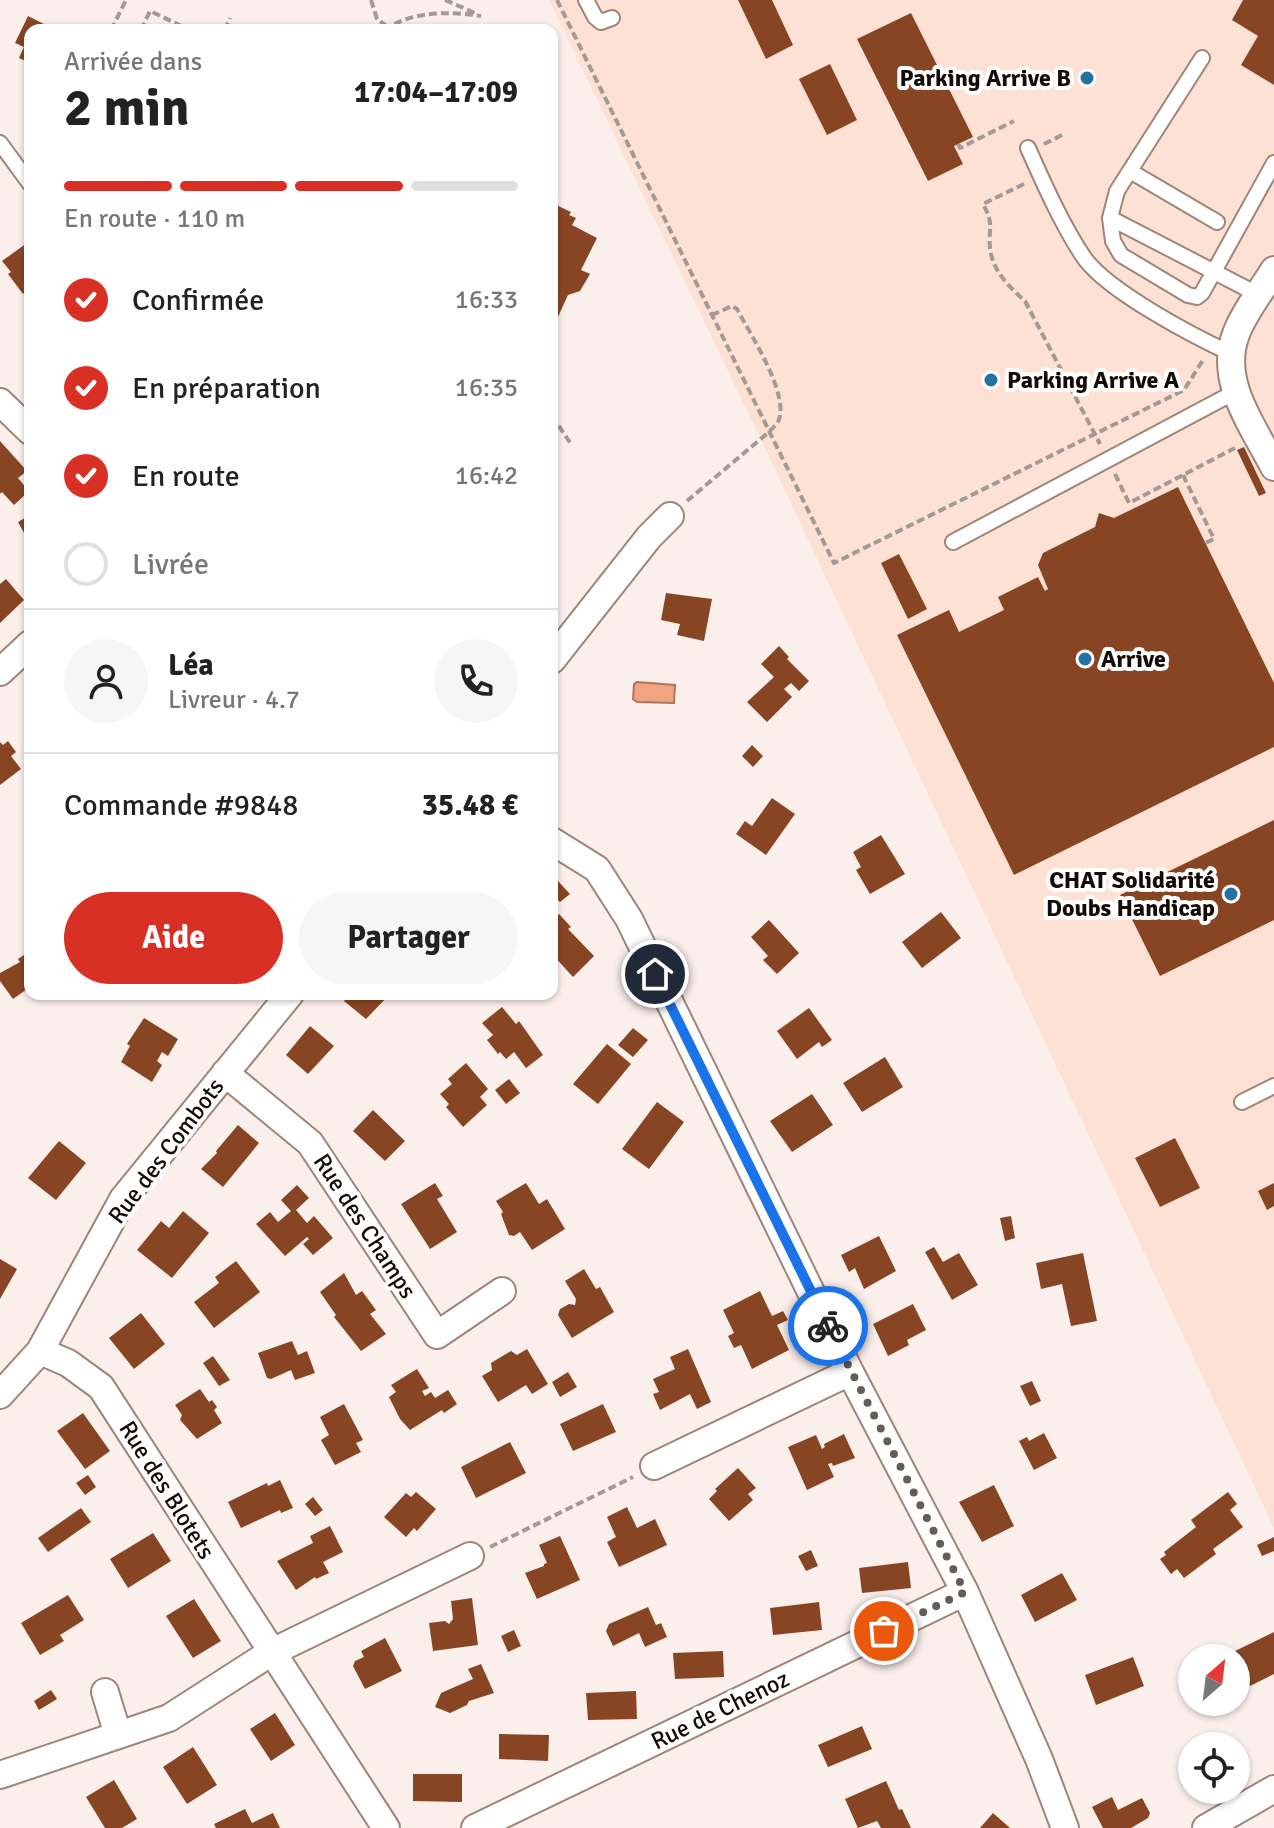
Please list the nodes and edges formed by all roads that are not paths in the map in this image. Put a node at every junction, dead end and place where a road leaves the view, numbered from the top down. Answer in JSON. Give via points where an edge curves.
{"nodes":[{"id":1,"x":586,"y":0,"type":"edge"},
{"id":2,"x":612,"y":18,"type":"dead end"},
{"id":3,"x":1202,"y":58,"type":"dead end"},
{"id":4,"x":0,"y":143,"type":"edge"},
{"id":5,"x":1028,"y":148,"type":"dead end"},
{"id":6,"x":1274,"y":163,"type":"edge"},
{"id":7,"x":1130,"y":171,"type":"junction"},
{"id":8,"x":24,"y":176,"type":"edge"},
{"id":9,"x":1110,"y":218,"type":"junction"},
{"id":10,"x":1217,"y":222,"type":"dead end"},
{"id":11,"x":1274,"y":270,"type":"edge"},
{"id":12,"x":1213,"y":272,"type":"junction"},
{"id":13,"x":1259,"y":295,"type":"junction"},
{"id":14,"x":1221,"y":349,"type":"junction"},
{"id":15,"x":1235,"y":392,"type":"junction"},
{"id":16,"x":0,"y":402,"type":"edge"},
{"id":17,"x":24,"y":425,"type":"edge"},
{"id":18,"x":1274,"y":467,"type":"edge"},
{"id":19,"x":670,"y":516,"type":"road end"},
{"id":20,"x":953,"y":542,"type":"dead end"},
{"id":21,"x":24,"y":650,"type":"edge"},
{"id":22,"x":558,"y":652,"type":"edge"},
{"id":23,"x":0,"y":672,"type":"edge"},
{"id":24,"x":558,"y":845,"type":"edge"},
{"id":25,"x":285,"y":1000,"type":"edge"},
{"id":26,"x":225,"y":1073,"type":"junction"},
{"id":27,"x":1274,"y":1086,"type":"edge"},
{"id":28,"x":1242,"y":1102,"type":"dead end"},
{"id":29,"x":502,"y":1291,"type":"dead end"},
{"id":30,"x":40,"y":1351,"type":"junction"},
{"id":31,"x":850,"y":1372,"type":"junction"},
{"id":32,"x":0,"y":1395,"type":"edge"},
{"id":33,"x":654,"y":1466,"type":"road end"},
{"id":34,"x":470,"y":1556,"type":"road end"},
{"id":35,"x":965,"y":1592,"type":"junction"},
{"id":36,"x":270,"y":1653,"type":"junction"},
{"id":37,"x":105,"y":1692,"type":"dead end"},
{"id":38,"x":118,"y":1735,"type":"junction"},
{"id":39,"x":0,"y":1775,"type":"edge"},
{"id":40,"x":1274,"y":1789,"type":"edge"},
{"id":41,"x":386,"y":1828,"type":"edge"},
{"id":42,"x":475,"y":1828,"type":"edge"},
{"id":43,"x":1065,"y":1828,"type":"edge"},
{"id":44,"x":1206,"y":1828,"type":"edge"}],
"edges":[{"from":1,"to":2,"type":"lane","via":[[601,22]]},
{"from":3,"to":7,"type":"lane"},
{"from":4,"to":8,"type":"lane"},
{"from":5,"to":14,"type":"lane","via":[[1085,259],[1108,283]]},
{"from":6,"to":12,"type":"lane"},
{"from":7,"to":9,"type":"lane","via":[[1117,191]]},
{"from":7,"to":10,"type":"lane"},
{"from":9,"to":12,"type":"lane"},
{"from":9,"to":12,"type":"lane","via":[[1121,255],[1188,295],[1202,293]]},
{"from":11,"to":13,"type":"street"},
{"from":12,"to":13,"type":"lane"},
{"from":13,"to":14,"type":"street"},
{"from":14,"to":15,"type":"street"},
{"from":15,"to":18,"type":"street"},
{"from":15,"to":20,"type":"lane"},
{"from":16,"to":17,"type":"street"},
{"from":19,"to":22,"type":"street"},
{"from":21,"to":23,"type":"street"},
{"from":24,"to":31,"type":"street","via":[[597,869],[629,919]]},
{"from":25,"to":26,"type":"street","name":"Rue des Combots"},
{"from":26,"to":29,"type":"street","name":"Rue des Champs","via":[[310,1143],[437,1335]]},
{"from":26,"to":30,"type":"street","name":"Rue des Combots","via":[[123,1199]]},
{"from":27,"to":28,"type":"lane"},
{"from":30,"to":32,"type":"street","name":"Rue des Combots"},
{"from":30,"to":36,"type":"street","name":"Rue des Blotets","via":[[101,1387]]},
{"from":31,"to":33,"type":"street"},
{"from":31,"to":35,"type":"street"},
{"from":34,"to":36,"type":"street"},
{"from":35,"to":42,"type":"street","name":"Rue de Chenoz"},
{"from":35,"to":43,"type":"street"},
{"from":36,"to":38,"type":"street","via":[[169,1718]]},
{"from":36,"to":41,"type":"street","name":"Rue des Blotets"},
{"from":37,"to":38,"type":"street"},
{"from":38,"to":39,"type":"street"},
{"from":40,"to":44,"type":"street"}]}
